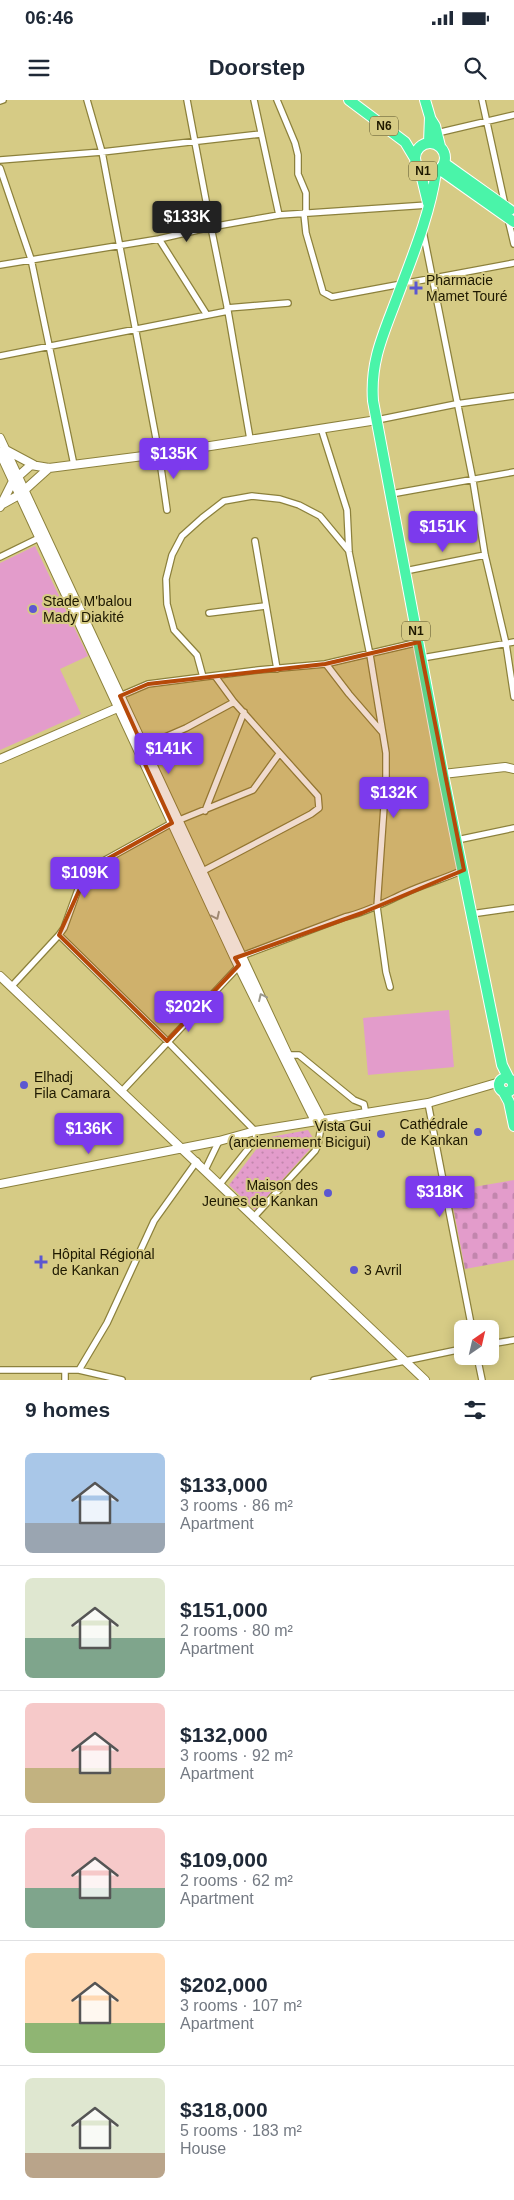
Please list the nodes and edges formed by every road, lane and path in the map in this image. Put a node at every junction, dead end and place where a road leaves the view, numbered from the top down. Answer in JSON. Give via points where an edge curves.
{"nodes":[{"id":1,"x":88,"y":100,"type":"edge"},
{"id":2,"x":187,"y":100,"type":"edge"},
{"id":3,"x":254,"y":100,"type":"edge"},
{"id":4,"x":277,"y":100,"type":"edge"},
{"id":5,"x":349,"y":100,"type":"edge"},
{"id":6,"x":356,"y":100,"type":"edge"},
{"id":7,"x":425,"y":100,"type":"edge"},
{"id":8,"x":482,"y":100,"type":"edge"},
{"id":9,"x":514,"y":115,"type":"edge"},
{"id":10,"x":430,"y":117,"type":"junction"},
{"id":11,"x":486,"y":121,"type":"junction"},
{"id":12,"x":437,"y":133,"type":"junction"},
{"id":13,"x":261,"y":134,"type":"junction"},
{"id":14,"x":193,"y":141,"type":"junction"},
{"id":15,"x":424,"y":144,"type":"junction"},
{"id":16,"x":440,"y":146,"type":"junction"},
{"id":17,"x":102,"y":152,"type":"junction"},
{"id":18,"x":414,"y":157,"type":"junction"},
{"id":19,"x":0,"y":160,"type":"edge"},
{"id":20,"x":0,"y":168,"type":"edge"},
{"id":21,"x":440,"y":168,"type":"junction"},
{"id":22,"x":420,"y":170,"type":"junction"},
{"id":23,"x":428,"y":204,"type":"junction"},
{"id":24,"x":305,"y":214,"type":"junction"},
{"id":25,"x":279,"y":215,"type":"junction"},
{"id":26,"x":510,"y":215,"type":"edge"},
{"id":27,"x":211,"y":227,"type":"junction"},
{"id":28,"x":423,"y":228,"type":"junction"},
{"id":29,"x":159,"y":239,"type":"junction"},
{"id":30,"x":514,"y":244,"type":"edge"},
{"id":31,"x":120,"y":246,"type":"junction"},
{"id":32,"x":31,"y":259,"type":"junction"},
{"id":33,"x":514,"y":263,"type":"edge"},
{"id":34,"x":0,"y":265,"type":"edge"},
{"id":35,"x":433,"y":278,"type":"junction"},
{"id":36,"x":402,"y":285,"type":"junction"},
{"id":37,"x":288,"y":303,"type":"dead end"},
{"id":38,"x":228,"y":310,"type":"junction"},
{"id":39,"x":207,"y":316,"type":"junction"},
{"id":40,"x":135,"y":329,"type":"junction"},
{"id":41,"x":50,"y":347,"type":"junction"},
{"id":42,"x":0,"y":356,"type":"edge"},
{"id":43,"x":514,"y":396,"type":"edge"},
{"id":44,"x":456,"y":404,"type":"junction"},
{"id":45,"x":377,"y":420,"type":"junction"},
{"id":46,"x":321,"y":428,"type":"junction"},
{"id":47,"x":0,"y":438,"type":"edge"},
{"id":48,"x":250,"y":439,"type":"junction"},
{"id":49,"x":2,"y":450,"type":"edge"},
{"id":50,"x":159,"y":454,"type":"junction"},
{"id":51,"x":34,"y":465,"type":"junction"},
{"id":52,"x":74,"y":465,"type":"junction"},
{"id":53,"x":49,"y":468,"type":"junction"},
{"id":54,"x":514,"y":472,"type":"edge"},
{"id":55,"x":16,"y":477,"type":"junction"},
{"id":56,"x":472,"y":481,"type":"junction"},
{"id":57,"x":22,"y":492,"type":"junction"},
{"id":58,"x":391,"y":494,"type":"junction"},
{"id":59,"x":1,"y":506,"type":"edge"},
{"id":60,"x":167,"y":510,"type":"dead end"},
{"id":61,"x":42,"y":537,"type":"junction"},
{"id":62,"x":255,"y":540,"type":"dead end"},
{"id":63,"x":350,"y":552,"type":"junction"},
{"id":64,"x":485,"y":555,"type":"junction"},
{"id":65,"x":0,"y":556,"type":"edge"},
{"id":66,"x":405,"y":572,"type":"junction"},
{"id":67,"x":265,"y":606,"type":"junction"},
{"id":68,"x":209,"y":613,"type":"dead end"},
{"id":69,"x":418,"y":642,"type":"junction"},
{"id":70,"x":514,"y":642,"type":"edge"},
{"id":71,"x":506,"y":644,"type":"junction"},
{"id":72,"x":370,"y":655,"type":"junction"},
{"id":73,"x":422,"y":658,"type":"junction"},
{"id":74,"x":326,"y":664,"type":"junction"},
{"id":75,"x":277,"y":669,"type":"junction"},
{"id":76,"x":215,"y":676,"type":"junction"},
{"id":77,"x":203,"y":677,"type":"junction"},
{"id":78,"x":120,"y":696,"type":"junction"},
{"id":79,"x":514,"y":697,"type":"edge"},
{"id":80,"x":234,"y":702,"type":"junction"},
{"id":81,"x":122,"y":707,"type":"junction"},
{"id":82,"x":244,"y":712,"type":"junction"},
{"id":83,"x":383,"y":732,"type":"junction"},
{"id":84,"x":140,"y":748,"type":"junction"},
{"id":85,"x":279,"y":754,"type":"junction"},
{"id":86,"x":0,"y":759,"type":"edge"},
{"id":87,"x":514,"y":769,"type":"edge"},
{"id":88,"x":443,"y":774,"type":"junction"},
{"id":89,"x":205,"y":811,"type":"junction"},
{"id":90,"x":175,"y":822,"type":"junction"},
{"id":91,"x":514,"y":828,"type":"edge"},
{"id":92,"x":457,"y":840,"type":"junction"},
{"id":93,"x":464,"y":870,"type":"junction"},
{"id":94,"x":203,"y":871,"type":"junction"},
{"id":95,"x":377,"y":907,"type":"junction"},
{"id":96,"x":514,"y":908,"type":"edge"},
{"id":97,"x":471,"y":914,"type":"junction"},
{"id":98,"x":59,"y":936,"type":"junction"},
{"id":99,"x":241,"y":960,"type":"junction"},
{"id":100,"x":0,"y":976,"type":"edge"},
{"id":101,"x":11,"y":986,"type":"junction"},
{"id":102,"x":390,"y":987,"type":"dead end"},
{"id":103,"x":167,"y":1041,"type":"junction"},
{"id":104,"x":285,"y":1055,"type":"junction"},
{"id":105,"x":507,"y":1085,"type":"edge"},
{"id":106,"x":122,"y":1091,"type":"junction"},
{"id":107,"x":428,"y":1103,"type":"junction"},
{"id":108,"x":366,"y":1114,"type":"junction"},
{"id":109,"x":319,"y":1120,"type":"junction"},
{"id":110,"x":514,"y":1126,"type":"edge"},
{"id":111,"x":255,"y":1131,"type":"junction"},
{"id":112,"x":219,"y":1141,"type":"junction"},
{"id":113,"x":183,"y":1148,"type":"junction"},
{"id":114,"x":197,"y":1161,"type":"junction"},
{"id":115,"x":205,"y":1170,"type":"junction"},
{"id":116,"x":0,"y":1184,"type":"edge"},
{"id":117,"x":220,"y":1184,"type":"junction"},
{"id":118,"x":253,"y":1218,"type":"junction"},
{"id":119,"x":470,"y":1320,"type":"edge"},
{"id":120,"x":514,"y":1340,"type":"edge"},
{"id":121,"x":499,"y":1342,"type":"edge"},
{"id":122,"x":454,"y":1350,"type":"edge"},
{"id":123,"x":403,"y":1360,"type":"junction"},
{"id":124,"x":479,"y":1365,"type":"edge"},
{"id":125,"x":0,"y":1370,"type":"edge"},
{"id":126,"x":65,"y":1370,"type":"junction"},
{"id":127,"x":79,"y":1370,"type":"junction"},
{"id":128,"x":65,"y":1380,"type":"edge"},
{"id":129,"x":122,"y":1380,"type":"edge"},
{"id":130,"x":314,"y":1380,"type":"edge"},
{"id":131,"x":425,"y":1380,"type":"edge"},
{"id":132,"x":482,"y":1380,"type":"edge"}],
"edges":[{"from":1,"to":17,"type":"street"},
{"from":2,"to":14,"type":"street"},
{"from":3,"to":13,"type":"street"},
{"from":4,"to":24,"type":"street","via":[[295,142],[298,174],[306,193]]},
{"from":5,"to":18,"type":"highway","number":"N6","via":[[404,142]]},
{"from":6,"to":15,"type":"highway","number":"N6","via":[[402,135]]},
{"from":7,"to":10,"type":"highway","number":"N1"},
{"from":8,"to":11,"type":"street"},
{"from":9,"to":11,"type":"street"},
{"from":10,"to":12,"type":"highway","number":"N1"},
{"from":10,"to":15,"type":"highway","number":"N1"},
{"from":11,"to":12,"type":"street"},
{"from":11,"to":26,"type":"street"},
{"from":12,"to":16,"type":"highway","number":"N1"},
{"from":13,"to":14,"type":"street"},
{"from":13,"to":25,"type":"street"},
{"from":14,"to":17,"type":"street"},
{"from":14,"to":27,"type":"street"},
{"from":15,"to":16,"type":"highway","number":"N1"},
{"from":15,"to":18,"type":"highway","number":"N1"},
{"from":16,"to":21,"type":"highway","number":"N1","via":[[443,151]]},
{"from":17,"to":19,"type":"street"},
{"from":17,"to":31,"type":"street"},
{"from":18,"to":22,"type":"highway","number":"N1"},
{"from":20,"to":32,"type":"street"},
{"from":21,"to":22,"type":"highway","number":"N1","via":[[428,173]]},
{"from":21,"to":23,"type":"highway","number":"N1"},
{"from":21,"to":26,"type":"highway"},
{"from":22,"to":23,"type":"highway","number":"N1"},
{"from":23,"to":24,"type":"street"},
{"from":23,"to":28,"type":"highway","number":"N1"},
{"from":24,"to":25,"type":"street"},
{"from":24,"to":36,"type":"street","via":[[306,233],[326,295]]},
{"from":25,"to":27,"type":"street"},
{"from":26,"to":30,"type":"street"},
{"from":27,"to":29,"type":"street"},
{"from":27,"to":38,"type":"street"},
{"from":28,"to":35,"type":"street"},
{"from":28,"to":36,"type":"highway","number":"N1"},
{"from":29,"to":31,"type":"street"},
{"from":29,"to":39,"type":"street"},
{"from":31,"to":32,"type":"street"},
{"from":31,"to":40,"type":"street"},
{"from":32,"to":34,"type":"street"},
{"from":32,"to":41,"type":"street"},
{"from":33,"to":35,"type":"street"},
{"from":35,"to":36,"type":"street"},
{"from":35,"to":44,"type":"street"},
{"from":36,"to":45,"type":"highway","number":"N1","via":[[372,374]]},
{"from":37,"to":38,"type":"street"},
{"from":38,"to":39,"type":"street"},
{"from":38,"to":48,"type":"street"},
{"from":39,"to":40,"type":"street"},
{"from":40,"to":41,"type":"street"},
{"from":40,"to":50,"type":"street"},
{"from":41,"to":42,"type":"street"},
{"from":41,"to":52,"type":"street"},
{"from":43,"to":44,"type":"street"},
{"from":44,"to":45,"type":"street"},
{"from":44,"to":56,"type":"street"},
{"from":45,"to":46,"type":"main road"},
{"from":45,"to":58,"type":"highway","number":"N1"},
{"from":46,"to":48,"type":"main road"},
{"from":46,"to":63,"type":"street","via":[[347,510]]},
{"from":47,"to":49,"type":"main road"},
{"from":48,"to":50,"type":"main road"},
{"from":49,"to":51,"type":"main road"},
{"from":49,"to":55,"type":"main road"},
{"from":50,"to":52,"type":"main road"},
{"from":50,"to":60,"type":"street"},
{"from":51,"to":53,"type":"main road"},
{"from":51,"to":55,"type":"main road"},
{"from":52,"to":53,"type":"main road"},
{"from":53,"to":57,"type":"main road"},
{"from":54,"to":56,"type":"street"},
{"from":55,"to":57,"type":"main road"},
{"from":55,"to":59,"type":"main road"},
{"from":56,"to":58,"type":"street"},
{"from":56,"to":64,"type":"street"},
{"from":57,"to":59,"type":"main road"},
{"from":57,"to":61,"type":"main road"},
{"from":58,"to":66,"type":"highway","number":"N1"},
{"from":61,"to":65,"type":"street"},
{"from":61,"to":78,"type":"main road"},
{"from":61,"to":81,"type":"main road"},
{"from":62,"to":67,"type":"street"},
{"from":63,"to":72,"type":"street"},
{"from":63,"to":77,"type":"street","via":[[320,516],[280,499],[252,496],[224,501],[202,518],[182,536],[172,555],[166,579],[166,604],[174,630],[197,655]]},
{"from":64,"to":66,"type":"street"},
{"from":64,"to":71,"type":"street"},
{"from":66,"to":69,"type":"highway","number":"N1"},
{"from":67,"to":68,"type":"street"},
{"from":67,"to":75,"type":"street"},
{"from":69,"to":72,"type":"street"},
{"from":69,"to":73,"type":"highway","number":"N1"},
{"from":70,"to":71,"type":"street"},
{"from":71,"to":73,"type":"street"},
{"from":71,"to":79,"type":"street"},
{"from":72,"to":74,"type":"street"},
{"from":72,"to":83,"type":"street"},
{"from":73,"to":88,"type":"highway","number":"N1"},
{"from":74,"to":75,"type":"street"},
{"from":74,"to":83,"type":"street"},
{"from":75,"to":76,"type":"street"},
{"from":76,"to":77,"type":"street"},
{"from":76,"to":80,"type":"street"},
{"from":77,"to":78,"type":"street","via":[[148,684]]},
{"from":78,"to":81,"type":"main road"},
{"from":80,"to":82,"type":"street"},
{"from":80,"to":84,"type":"street"},
{"from":81,"to":84,"type":"main road"},
{"from":81,"to":86,"type":"main road"},
{"from":82,"to":85,"type":"street"},
{"from":82,"to":89,"type":"street"},
{"from":83,"to":95,"type":"street","via":[[386,778]]},
{"from":84,"to":90,"type":"main road"},
{"from":85,"to":89,"type":"street","via":[[253,790]]},
{"from":85,"to":94,"type":"street","via":[[318,796],[319,808]]},
{"from":87,"to":88,"type":"main road","via":[[505,767]]},
{"from":88,"to":92,"type":"highway","number":"N1"},
{"from":89,"to":90,"type":"street"},
{"from":90,"to":94,"type":"main road"},
{"from":90,"to":98,"type":"street","via":[[98,864],[86,874]]},
{"from":90,"to":99,"type":"main road","one_way":true},
{"from":91,"to":92,"type":"street"},
{"from":92,"to":93,"type":"highway","number":"N1"},
{"from":93,"to":95,"type":"street"},
{"from":93,"to":97,"type":"highway","number":"N1"},
{"from":94,"to":99,"type":"main road"},
{"from":95,"to":99,"type":"street"},
{"from":95,"to":102,"type":"street"},
{"from":96,"to":97,"type":"street"},
{"from":97,"to":105,"type":"highway","number":"N1"},
{"from":98,"to":101,"type":"street"},
{"from":98,"to":103,"type":"street"},
{"from":99,"to":103,"type":"street"},
{"from":99,"to":104,"type":"main road"},
{"from":100,"to":101,"type":"main road"},
{"from":101,"to":106,"type":"main road"},
{"from":103,"to":106,"type":"street"},
{"from":103,"to":111,"type":"street"},
{"from":104,"to":108,"type":"street","via":[[299,1055],[354,1100],[364,1104]]},
{"from":104,"to":109,"type":"main road"},
{"from":105,"to":107,"type":"main road"},
{"from":105,"to":110,"type":"highway","number":"N1"},
{"from":106,"to":113,"type":"main road"},
{"from":107,"to":108,"type":"main road"},
{"from":107,"to":119,"type":"street"},
{"from":108,"to":109,"type":"main road"},
{"from":109,"to":111,"type":"main road"},
{"from":109,"to":118,"type":"street","via":[[322,1130],[314,1151]]},
{"from":111,"to":112,"type":"main road"},
{"from":111,"to":117,"type":"street","via":[[256,1140]]},
{"from":112,"to":113,"type":"main road"},
{"from":112,"to":115,"type":"street"},
{"from":113,"to":114,"type":"main road"},
{"from":113,"to":116,"type":"main road"},
{"from":114,"to":115,"type":"main road"},
{"from":114,"to":127,"type":"street","via":[[154,1221],[107,1323]]},
{"from":115,"to":117,"type":"main road"},
{"from":117,"to":118,"type":"main road"},
{"from":118,"to":123,"type":"main road"},
{"from":120,"to":121,"type":"street"},
{"from":122,"to":123,"type":"street"},
{"from":123,"to":130,"type":"street"},
{"from":123,"to":131,"type":"main road"},
{"from":124,"to":132,"type":"street"},
{"from":125,"to":126,"type":"street"},
{"from":126,"to":127,"type":"street"},
{"from":126,"to":128,"type":"street"},
{"from":127,"to":129,"type":"street"}]}
